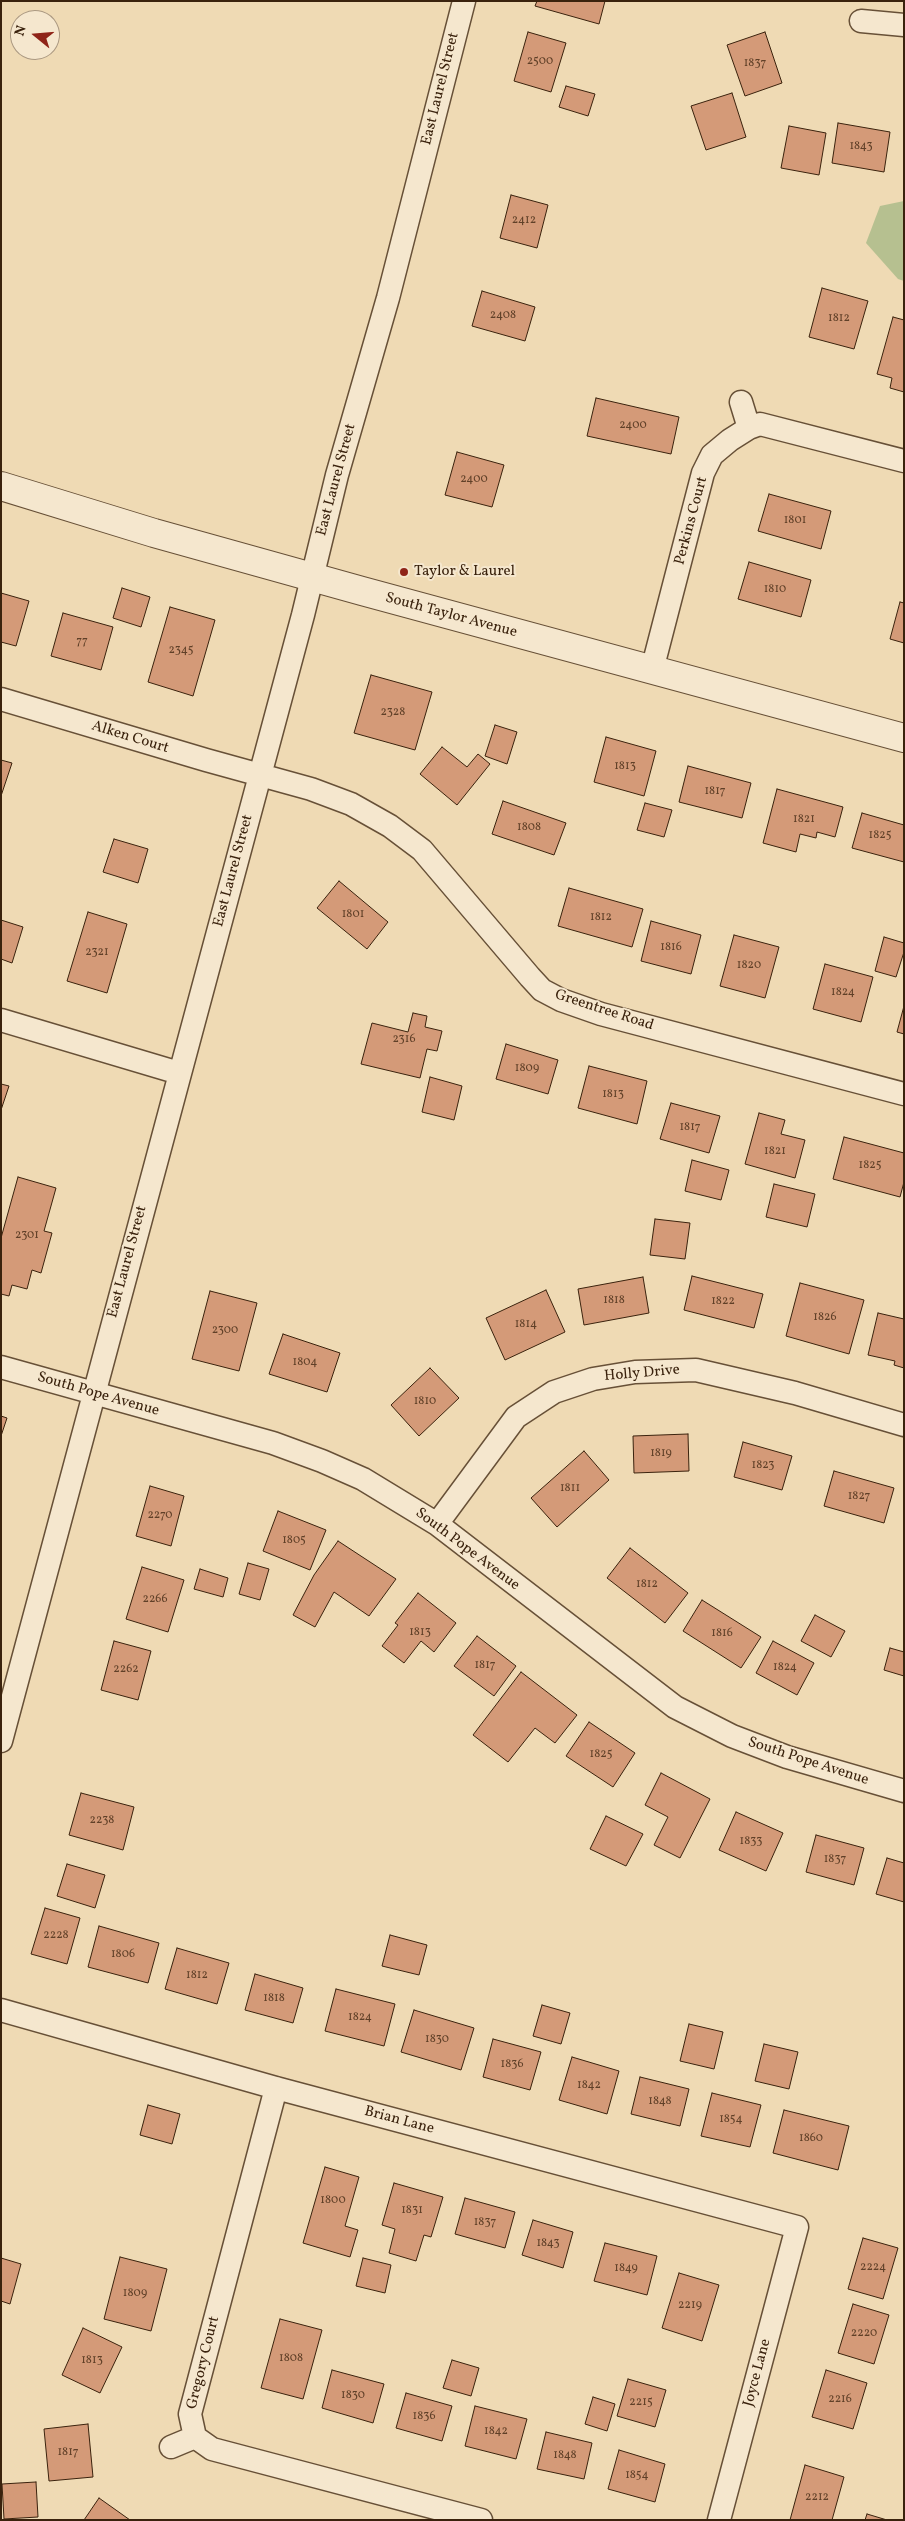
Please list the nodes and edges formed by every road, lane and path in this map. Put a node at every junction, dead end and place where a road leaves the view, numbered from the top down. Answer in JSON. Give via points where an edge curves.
{"nodes":[{"id":1,"x":464,"y":1,"type":"edge"},
{"id":2,"x":860,"y":21,"type":"dead end"},
{"id":3,"x":904,"y":25,"type":"edge"},
{"id":4,"x":742,"y":402,"type":"dead end"},
{"id":5,"x":748,"y":428,"type":"junction"},
{"id":6,"x":904,"y":461,"type":"edge"},
{"id":7,"x":1,"y":486,"type":"edge"},
{"id":8,"x":312,"y":577,"type":"junction"},
{"id":9,"x":652,"y":670,"type":"junction"},
{"id":10,"x":1,"y":699,"type":"edge"},
{"id":11,"x":904,"y":738,"type":"edge"},
{"id":12,"x":260,"y":774,"type":"junction"},
{"id":13,"x":1,"y":1020,"type":"edge"},
{"id":14,"x":179,"y":1073,"type":"junction"},
{"id":15,"x":904,"y":1094,"type":"edge"},
{"id":16,"x":1,"y":1368,"type":"edge"},
{"id":17,"x":93,"y":1394,"type":"junction"},
{"id":18,"x":904,"y":1424,"type":"edge"},
{"id":19,"x":437,"y":1524,"type":"junction"},
{"id":20,"x":1,"y":1741,"type":"edge"},
{"id":21,"x":904,"y":1791,"type":"edge"},
{"id":22,"x":1,"y":2010,"type":"edge"},
{"id":23,"x":276,"y":2088,"type":"junction"},
{"id":24,"x":797,"y":2227,"type":"joint"},
{"id":25,"x":195,"y":2437,"type":"junction"},
{"id":26,"x":171,"y":2447,"type":"dead end"},
{"id":27,"x":481,"y":2520,"type":"edge"},
{"id":28,"x":719,"y":2520,"type":"edge"}],
"edges":[{"from":1,"to":8,"type":"street","name":"East Laurel Street"},
{"from":2,"to":3,"type":"street"},
{"from":4,"to":5,"type":"street"},
{"from":5,"to":6,"type":"street","via":[[760,424]]},
{"from":5,"to":9,"type":"street","name":"Perkins Court","via":[[712,455],[703,473]]},
{"from":7,"to":8,"type":"street","name":"South Taylor Avenue"},
{"from":8,"to":9,"type":"street","name":"South Taylor Avenue"},
{"from":8,"to":12,"type":"street","name":"East Laurel Street"},
{"from":9,"to":11,"type":"street","name":"South Taylor Avenue"},
{"from":10,"to":12,"type":"street","name":"Alken Court"},
{"from":12,"to":14,"type":"street","name":"East Laurel Street"},
{"from":12,"to":15,"type":"street","name":"Greentree Road","via":[[343,801],[390,826],[422,850],[542,990],[561,1000],[601,1014]]},
{"from":13,"to":14,"type":"street"},
{"from":14,"to":17,"type":"street","name":"East Laurel Street"},
{"from":16,"to":17,"type":"street","name":"South Pope Avenue"},
{"from":17,"to":19,"type":"street","name":"South Pope Avenue","via":[[273,1443],[322,1461],[363,1479]]},
{"from":17,"to":20,"type":"street","name":"East Laurel Street"},
{"from":18,"to":19,"type":"street","name":"Holly Drive","via":[[795,1393],[696,1370],[635,1372],[593,1379],[554,1392],[516,1417]]},
{"from":19,"to":21,"type":"street","name":"South Pope Avenue","via":[[675,1707],[732,1736],[787,1757]]},
{"from":22,"to":23,"type":"street","name":"Brian Lane"},
{"from":23,"to":24,"type":"street","name":"Brian Lane"},
{"from":23,"to":25,"type":"street","name":"Gregory Court","via":[[190,2414]]},
{"from":24,"to":28,"type":"street","name":"Joyce Lane"},
{"from":25,"to":26,"type":"street"},
{"from":25,"to":27,"type":"street","via":[[212,2449]]}]}
